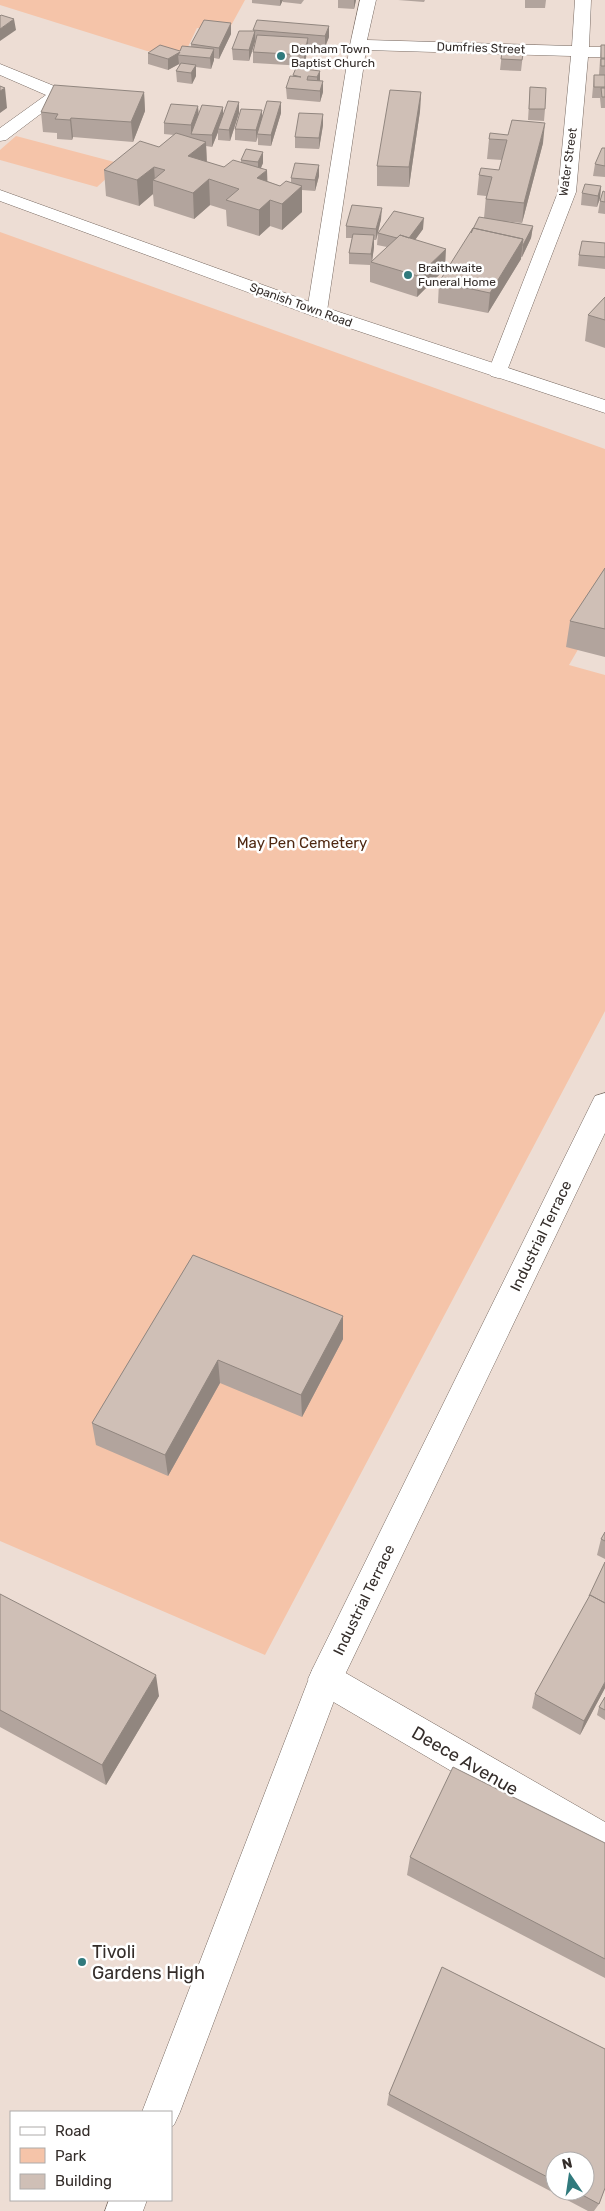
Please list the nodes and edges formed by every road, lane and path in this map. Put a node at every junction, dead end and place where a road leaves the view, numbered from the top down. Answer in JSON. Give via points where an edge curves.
{"nodes":[{"id":1,"x":368,"y":0,"type":"edge"},
{"id":2,"x":583,"y":0,"type":"edge"},
{"id":3,"x":358,"y":45,"type":"junction"},
{"id":4,"x":580,"y":51,"type":"junction"},
{"id":5,"x":605,"y":52,"type":"edge"},
{"id":6,"x":0,"y":69,"type":"edge"},
{"id":7,"x":0,"y":136,"type":"edge"},
{"id":8,"x":0,"y":195,"type":"edge"},
{"id":9,"x":317,"y":311,"type":"junction"},
{"id":10,"x":498,"y":372,"type":"junction"},
{"id":11,"x":605,"y":407,"type":"edge"},
{"id":12,"x":605,"y":1104,"type":"edge"},
{"id":13,"x":325,"y":1679,"type":"junction"},
{"id":14,"x":605,"y":1842,"type":"edge"},
{"id":15,"x":161,"y":2111,"type":"edge"}],
"edges":[{"from":1,"to":3,"type":"street"},
{"from":2,"to":4,"type":"street","name":"Water Street"},
{"from":3,"to":4,"type":"street","name":"Dumfries Street"},
{"from":3,"to":9,"type":"street"},
{"from":4,"to":5,"type":"street","name":"Dumfries Street"},
{"from":4,"to":10,"type":"street","name":"Water Street","via":[[567,192]]},
{"from":6,"to":7,"type":"street","via":[[58,94]]},
{"from":8,"to":9,"type":"street","name":"Spanish Town Road"},
{"from":9,"to":10,"type":"street","name":"Spanish Town Road"},
{"from":10,"to":11,"type":"street","name":"Spanish Town Road"},
{"from":12,"to":13,"type":"street","name":"Industrial Terrace"},
{"from":13,"to":14,"type":"street","name":"Deece Avenue"},
{"from":13,"to":15,"type":"street","name":"Industrial Terrace"}]}
